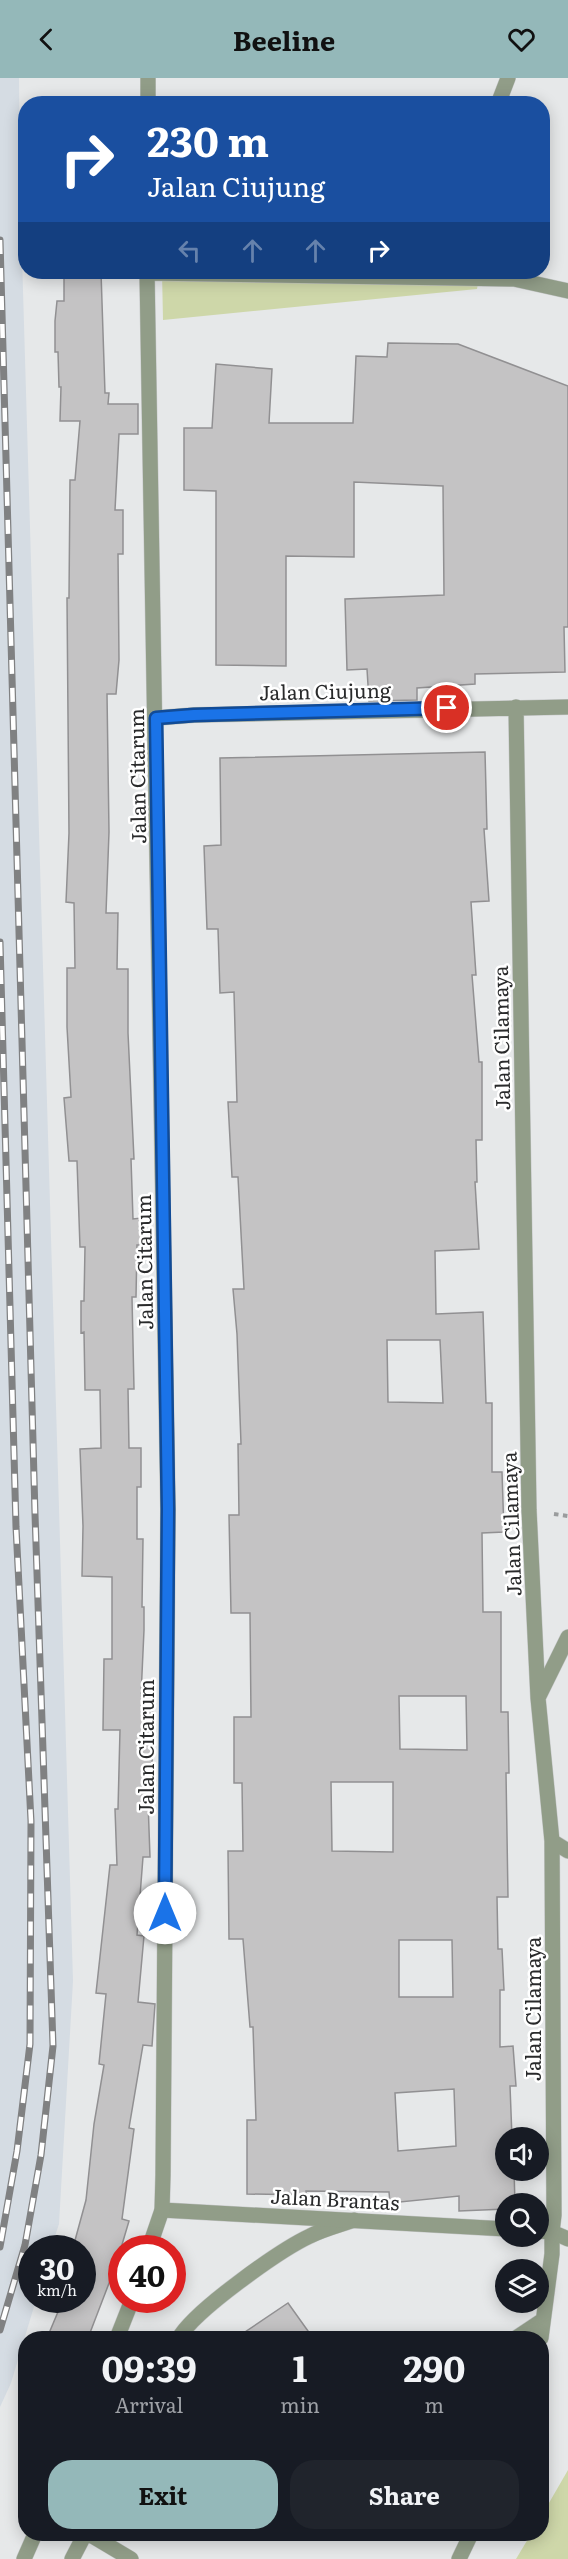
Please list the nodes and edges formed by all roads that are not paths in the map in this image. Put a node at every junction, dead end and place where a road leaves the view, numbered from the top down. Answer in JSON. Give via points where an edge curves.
{"nodes":[{"id":1,"x":148,"y":78,"type":"edge"},
{"id":2,"x":508,"y":78,"type":"edge"},
{"id":3,"x":148,"y":96,"type":"edge"},
{"id":4,"x":501,"y":96,"type":"edge"},
{"id":5,"x":147,"y":279,"type":"edge"},
{"id":6,"x":527,"y":279,"type":"edge"},
{"id":7,"x":568,"y":291,"type":"edge"},
{"id":8,"x":516,"y":706,"type":"junction"},
{"id":9,"x":568,"y":707,"type":"edge"},
{"id":10,"x":156,"y":718,"type":"junction"},
{"id":11,"x":568,"y":1637,"type":"edge"},
{"id":12,"x":538,"y":1698,"type":"junction"},
{"id":13,"x":552,"y":1841,"type":"junction"},
{"id":14,"x":568,"y":1851,"type":"edge"},
{"id":15,"x":162,"y":2210,"type":"junction"},
{"id":16,"x":357,"y":2219,"type":"junction"},
{"id":17,"x":549,"y":2219,"type":"edge"},
{"id":18,"x":495,"y":2228,"type":"edge"},
{"id":19,"x":549,"y":2232,"type":"edge"},
{"id":20,"x":153,"y":2235,"type":"edge"},
{"id":21,"x":568,"y":2239,"type":"edge"},
{"id":22,"x":549,"y":2244,"type":"edge"},
{"id":23,"x":127,"y":2313,"type":"edge"},
{"id":24,"x":543,"y":2320,"type":"junction"},
{"id":25,"x":120,"y":2331,"type":"edge"},
{"id":26,"x":185,"y":2331,"type":"edge"},
{"id":27,"x":526,"y":2331,"type":"edge"},
{"id":28,"x":542,"y":2331,"type":"edge"},
{"id":29,"x":32,"y":2541,"type":"edge"},
{"id":30,"x":83,"y":2541,"type":"edge"},
{"id":31,"x":99,"y":2541,"type":"edge"},
{"id":32,"x":468,"y":2541,"type":"edge"},
{"id":33,"x":24,"y":2559,"type":"edge"},
{"id":34,"x":72,"y":2559,"type":"edge"},
{"id":35,"x":131,"y":2559,"type":"edge"},
{"id":36,"x":459,"y":2559,"type":"edge"}],
"edges":[{"from":1,"to":3,"type":"street"},
{"from":2,"to":4,"type":"street"},
{"from":5,"to":10,"type":"street","name":"Jalan Citarum"},
{"from":6,"to":7,"type":"street"},
{"from":8,"to":9,"type":"street","name":"Jalan Ciujung"},
{"from":8,"to":10,"type":"street","name":"Jalan Ciujung"},
{"from":8,"to":12,"type":"street","name":"Jalan Cilamaya","via":[[529,1510]]},
{"from":10,"to":15,"type":"street","name":"Jalan Citarum","via":[[168,1509]]},
{"from":11,"to":12,"type":"street"},
{"from":12,"to":13,"type":"street","name":"Jalan Cilamaya"},
{"from":13,"to":14,"type":"street"},
{"from":13,"to":17,"type":"street","name":"Jalan Cilamaya","via":[[554,2204]]},
{"from":15,"to":16,"type":"street","name":"Jalan Brantas"},
{"from":15,"to":20,"type":"street","name":"Jalan Citarum"},
{"from":16,"to":18,"type":"street","name":"Jalan Brantas"},
{"from":16,"to":26,"type":"street","via":[[310,2236],[271,2260],[201,2314]]},
{"from":19,"to":21,"type":"street"},
{"from":22,"to":24,"type":"street","name":"Jalan Cilamaya","via":[[552,2254]]},
{"from":23,"to":25,"type":"street"},
{"from":24,"to":27,"type":"street"},
{"from":24,"to":28,"type":"street","name":"Jalan Cilamaya"},
{"from":29,"to":33,"type":"street"},
{"from":30,"to":34,"type":"street"},
{"from":31,"to":35,"type":"street"},
{"from":32,"to":36,"type":"street"}]}
